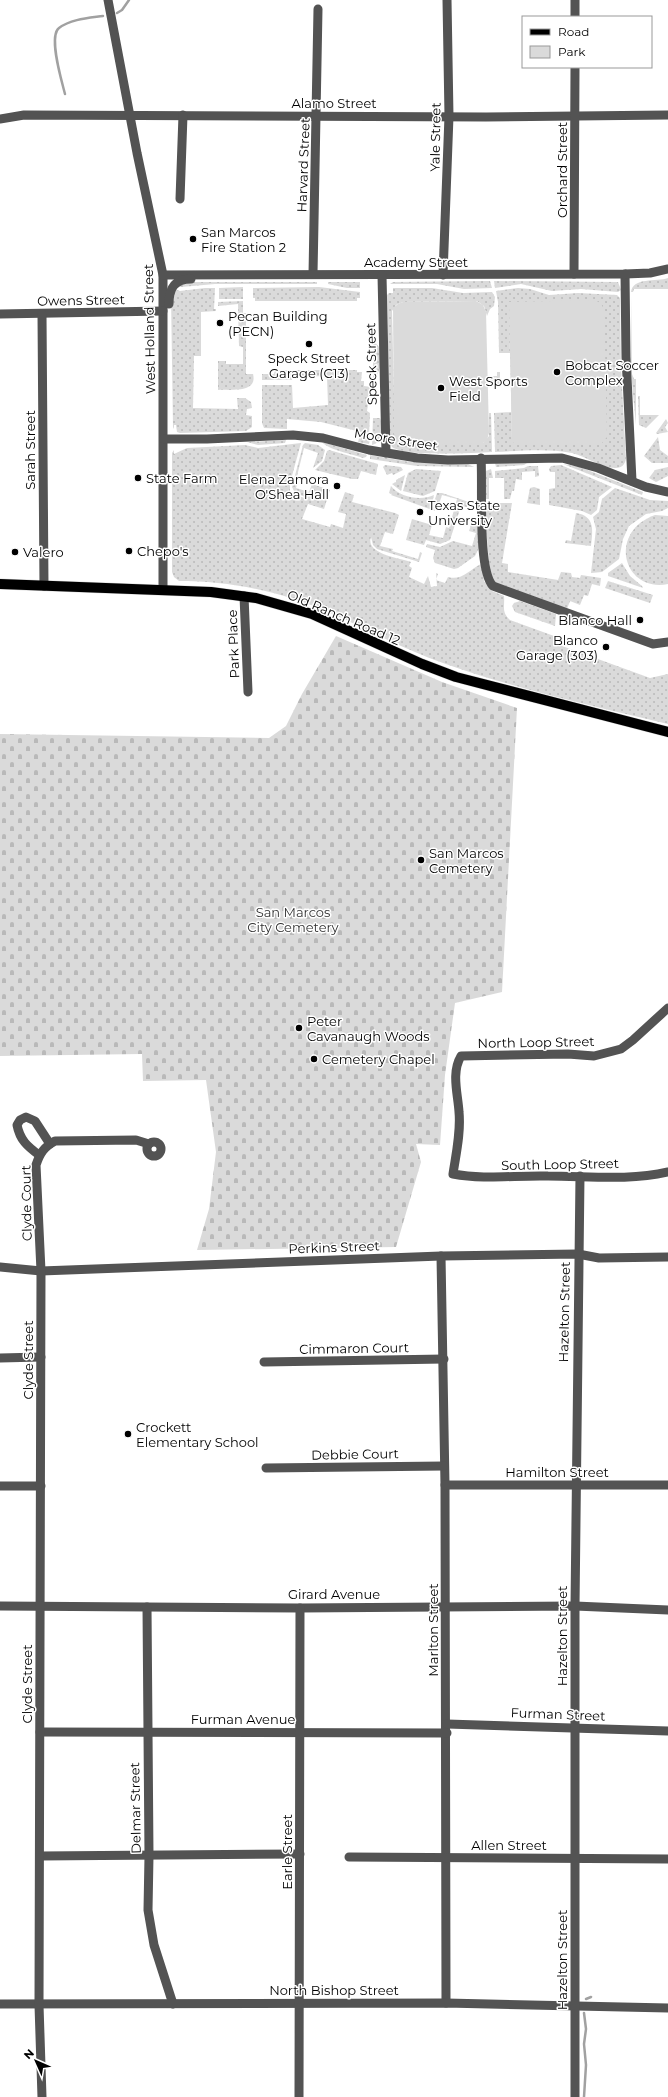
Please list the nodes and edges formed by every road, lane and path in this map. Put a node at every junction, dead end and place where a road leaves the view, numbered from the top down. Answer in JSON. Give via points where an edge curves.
{"nodes":[{"id":1,"x":108,"y":0,"type":"edge"},
{"id":2,"x":447,"y":0,"type":"edge"},
{"id":3,"x":575,"y":0,"type":"edge"},
{"id":4,"x":318,"y":10,"type":"dead end"},
{"id":5,"x":575,"y":16,"type":"edge"},
{"id":6,"x":575,"y":68,"type":"edge"},
{"id":7,"x":130,"y":114,"type":"junction"},
{"id":8,"x":183,"y":115,"type":"junction"},
{"id":9,"x":668,"y":115,"type":"edge"},
{"id":10,"x":318,"y":116,"type":"junction"},
{"id":11,"x":449,"y":116,"type":"junction"},
{"id":12,"x":576,"y":116,"type":"junction"},
{"id":13,"x":0,"y":119,"type":"edge"},
{"id":14,"x":180,"y":199,"type":"dead end"},
{"id":15,"x":668,"y":269,"type":"edge"},
{"id":16,"x":163,"y":274,"type":"junction"},
{"id":17,"x":198,"y":274,"type":"junction"},
{"id":18,"x":313,"y":274,"type":"junction"},
{"id":19,"x":574,"y":274,"type":"junction"},
{"id":20,"x":625,"y":274,"type":"junction"},
{"id":21,"x":382,"y":275,"type":"junction"},
{"id":22,"x":443,"y":275,"type":"junction"},
{"id":23,"x":0,"y":314,"type":"edge"},
{"id":24,"x":42,"y":314,"type":"junction"},
{"id":25,"x":163,"y":315,"type":"junction"},
{"id":26,"x":164,"y":439,"type":"junction"},
{"id":27,"x":386,"y":453,"type":"junction"},
{"id":28,"x":480,"y":458,"type":"junction"},
{"id":29,"x":632,"y":481,"type":"junction"},
{"id":30,"x":668,"y":492,"type":"edge"},
{"id":31,"x":0,"y":584,"type":"edge"},
{"id":32,"x":44,"y":586,"type":"junction"},
{"id":33,"x":163,"y":590,"type":"junction"},
{"id":34,"x":244,"y":596,"type":"junction"},
{"id":35,"x":668,"y":642,"type":"edge"},
{"id":36,"x":248,"y":692,"type":"dead end"},
{"id":37,"x":668,"y":732,"type":"edge"},
{"id":38,"x":668,"y":1008,"type":"edge"},
{"id":39,"x":50,"y":1144,"type":"junction"},
{"id":40,"x":149,"y":1144,"type":"dead end"},
{"id":41,"x":39,"y":1155,"type":"junction"},
{"id":42,"x":668,"y":1172,"type":"edge"},
{"id":43,"x":453,"y":1174,"type":"joint"},
{"id":44,"x":580,"y":1176,"type":"junction"},
{"id":45,"x":578,"y":1254,"type":"junction"},
{"id":46,"x":441,"y":1256,"type":"junction"},
{"id":47,"x":668,"y":1257,"type":"edge"},
{"id":48,"x":0,"y":1267,"type":"edge"},
{"id":49,"x":41,"y":1271,"type":"junction"},
{"id":50,"x":41,"y":1357,"type":"junction"},
{"id":51,"x":0,"y":1358,"type":"edge"},
{"id":52,"x":444,"y":1359,"type":"junction"},
{"id":53,"x":264,"y":1362,"type":"dead end"},
{"id":54,"x":444,"y":1466,"type":"junction"},
{"id":55,"x":266,"y":1468,"type":"dead end"},
{"id":56,"x":445,"y":1485,"type":"junction"},
{"id":57,"x":576,"y":1485,"type":"junction"},
{"id":58,"x":668,"y":1485,"type":"edge"},
{"id":59,"x":0,"y":1486,"type":"edge"},
{"id":60,"x":41,"y":1486,"type":"junction"},
{"id":61,"x":0,"y":1606,"type":"edge"},
{"id":62,"x":40,"y":1606,"type":"junction"},
{"id":63,"x":445,"y":1606,"type":"junction"},
{"id":64,"x":575,"y":1606,"type":"junction"},
{"id":65,"x":147,"y":1607,"type":"junction"},
{"id":66,"x":300,"y":1608,"type":"junction"},
{"id":67,"x":668,"y":1610,"type":"edge"},
{"id":68,"x":574,"y":1727,"type":"junction"},
{"id":69,"x":447,"y":1729,"type":"junction"},
{"id":70,"x":668,"y":1731,"type":"edge"},
{"id":71,"x":40,"y":1732,"type":"junction"},
{"id":72,"x":147,"y":1732,"type":"junction"},
{"id":73,"x":300,"y":1733,"type":"junction"},
{"id":74,"x":300,"y":1854,"type":"junction"},
{"id":75,"x":40,"y":1856,"type":"junction"},
{"id":76,"x":149,"y":1856,"type":"junction"},
{"id":77,"x":349,"y":1857,"type":"dead end"},
{"id":78,"x":447,"y":1858,"type":"junction"},
{"id":79,"x":576,"y":1859,"type":"junction"},
{"id":80,"x":668,"y":1859,"type":"edge"},
{"id":81,"x":446,"y":2003,"type":"junction"},
{"id":82,"x":0,"y":2004,"type":"edge"},
{"id":83,"x":173,"y":2004,"type":"junction"},
{"id":84,"x":299,"y":2004,"type":"junction"},
{"id":85,"x":39,"y":2005,"type":"junction"},
{"id":86,"x":575,"y":2007,"type":"junction"},
{"id":87,"x":668,"y":2008,"type":"edge"},
{"id":88,"x":42,"y":2097,"type":"edge"},
{"id":89,"x":299,"y":2097,"type":"edge"},
{"id":90,"x":575,"y":2097,"type":"edge"}],
"edges":[{"from":1,"to":7,"type":"street","name":"West Holland Street"},
{"from":2,"to":11,"type":"street","name":"Yale Street"},
{"from":3,"to":5,"type":"street"},
{"from":4,"to":10,"type":"street","name":"Harvard Street"},
{"from":6,"to":12,"type":"street","name":"Orchard Street"},
{"from":7,"to":8,"type":"street","name":"Alamo Street"},
{"from":7,"to":13,"type":"street","name":"Alamo Street","via":[[24,114]]},
{"from":7,"to":16,"type":"street","name":"West Holland Street"},
{"from":8,"to":10,"type":"street","name":"Alamo Street"},
{"from":8,"to":14,"type":"street"},
{"from":9,"to":12,"type":"street","name":"Alamo Street"},
{"from":10,"to":11,"type":"street","name":"Alamo Street"},
{"from":10,"to":18,"type":"street","name":"Harvard Street"},
{"from":11,"to":12,"type":"street","name":"Alamo Street"},
{"from":11,"to":22,"type":"street","name":"Yale Street"},
{"from":12,"to":19,"type":"street","name":"Orchard Street"},
{"from":15,"to":20,"type":"street","name":"Academy Street"},
{"from":16,"to":17,"type":"street","name":"Academy Street"},
{"from":16,"to":25,"type":"street","name":"West Holland Street"},
{"from":17,"to":18,"type":"street","name":"Academy Street"},
{"from":17,"to":25,"type":"street","via":[[192,279],[180,280],[172,286],[169,306]]},
{"from":18,"to":21,"type":"street","name":"Academy Street"},
{"from":19,"to":20,"type":"street","name":"Academy Street"},
{"from":19,"to":22,"type":"street","name":"Academy Street"},
{"from":20,"to":29,"type":"street"},
{"from":21,"to":22,"type":"street","name":"Academy Street"},
{"from":21,"to":27,"type":"street","name":"Speck Street"},
{"from":23,"to":24,"type":"street","name":"Owens Street"},
{"from":24,"to":25,"type":"street","name":"Owens Street"},
{"from":24,"to":32,"type":"street","name":"Sarah Street"},
{"from":25,"to":26,"type":"street","name":"West Holland Street"},
{"from":26,"to":27,"type":"street","name":"Moore Street","via":[[293,435],[323,438]]},
{"from":26,"to":33,"type":"street","name":"West Holland Street"},
{"from":27,"to":28,"type":"street","name":"Moore Street","via":[[448,460]]},
{"from":28,"to":29,"type":"street","name":"Moore Street","via":[[566,459]]},
{"from":28,"to":35,"type":"street","via":[[482,534],[488,578],[493,586],[653,644]]},
{"from":29,"to":30,"type":"street","name":"Moore Street"},
{"from":31,"to":32,"type":"main road","name":"Old Ranch Road 12"},
{"from":32,"to":33,"type":"main road","name":"Old Ranch Road 12"},
{"from":33,"to":34,"type":"main road","name":"Old Ranch Road 12"},
{"from":34,"to":36,"type":"street","name":"Park Place"},
{"from":34,"to":37,"type":"main road","name":"Old Ranch Road 12","via":[[312,614],[432,668],[470,682]]},
{"from":38,"to":43,"type":"street","name":"North Loop Street","via":[[621,1049],[594,1056],[461,1056],[456,1075],[460,1112]]},
{"from":39,"to":40,"type":"street","via":[[55,1141],[136,1140]]},
{"from":39,"to":41,"type":"street","name":"Clyde Court"},
{"from":39,"to":41,"type":"street","via":[[35,1121],[26,1117],[20,1120],[17,1125],[19,1135],[26,1145]]},
{"from":41,"to":49,"type":"street","name":"Clyde Court","via":[[36,1165]]},
{"from":42,"to":44,"type":"street","name":"South Loop Street","via":[[646,1177]]},
{"from":43,"to":44,"type":"street","name":"South Loop Street","via":[[473,1178]]},
{"from":44,"to":45,"type":"street","name":"Hazelton Street"},
{"from":45,"to":46,"type":"street","name":"Perkins Street"},
{"from":45,"to":47,"type":"street","name":"Perkins Street","via":[[599,1258]]},
{"from":45,"to":57,"type":"street","name":"Hazelton Street"},
{"from":46,"to":49,"type":"street","name":"Perkins Street"},
{"from":46,"to":52,"type":"street","name":"Marlton Street"},
{"from":48,"to":49,"type":"street","name":"Perkins Street"},
{"from":49,"to":50,"type":"street","name":"Clyde Street"},
{"from":50,"to":51,"type":"street"},
{"from":50,"to":60,"type":"street","name":"Clyde Street"},
{"from":52,"to":53,"type":"street","name":"Cimmaron Court"},
{"from":52,"to":54,"type":"street","name":"Marlton Street"},
{"from":54,"to":55,"type":"street","name":"Debbie Court"},
{"from":54,"to":56,"type":"street","name":"Marlton Street"},
{"from":56,"to":57,"type":"street","name":"Hamilton Street"},
{"from":56,"to":63,"type":"street","name":"Marlton Street"},
{"from":57,"to":58,"type":"street","name":"Hamilton Street"},
{"from":57,"to":64,"type":"street","name":"Hazelton Street"},
{"from":59,"to":60,"type":"street"},
{"from":60,"to":62,"type":"street","name":"Clyde Street"},
{"from":61,"to":62,"type":"street","name":"Girard Avenue"},
{"from":62,"to":65,"type":"street","name":"Girard Avenue"},
{"from":62,"to":71,"type":"street","name":"Clyde Street"},
{"from":63,"to":64,"type":"street","name":"Girard Avenue"},
{"from":63,"to":66,"type":"street","name":"Girard Avenue"},
{"from":63,"to":69,"type":"street","name":"Marlton Street"},
{"from":64,"to":67,"type":"street","name":"Girard Avenue"},
{"from":64,"to":68,"type":"street","name":"Hazelton Street"},
{"from":65,"to":66,"type":"street","name":"Girard Avenue"},
{"from":65,"to":72,"type":"street","name":"Delmar Street"},
{"from":66,"to":73,"type":"street","name":"Earle Street"},
{"from":68,"to":69,"type":"street","name":"Furman Street"},
{"from":68,"to":70,"type":"street","name":"Furman Street"},
{"from":68,"to":79,"type":"street","name":"Hazelton Street"},
{"from":69,"to":73,"type":"street","name":"Furman Avenue"},
{"from":69,"to":78,"type":"street","name":"Marlton Street"},
{"from":71,"to":72,"type":"street","name":"Furman Avenue"},
{"from":71,"to":75,"type":"street","name":"Clyde Street"},
{"from":72,"to":73,"type":"street","name":"Furman Avenue"},
{"from":72,"to":76,"type":"street","name":"Delmar Street"},
{"from":73,"to":74,"type":"street","name":"Earle Street"},
{"from":74,"to":76,"type":"street"},
{"from":74,"to":84,"type":"street","name":"Earle Street"},
{"from":75,"to":76,"type":"street"},
{"from":75,"to":85,"type":"street","name":"Clyde Street"},
{"from":76,"to":83,"type":"street","name":"Delmar Street","via":[[147,1874],[150,1928]]},
{"from":77,"to":78,"type":"street","name":"Allen Street"},
{"from":78,"to":79,"type":"street","name":"Allen Street"},
{"from":78,"to":81,"type":"street","name":"Marlton Street"},
{"from":79,"to":80,"type":"street","name":"Allen Street"},
{"from":79,"to":86,"type":"street","name":"Hazelton Street"},
{"from":81,"to":84,"type":"street","name":"North Bishop Street"},
{"from":81,"to":86,"type":"street","name":"North Bishop Street"},
{"from":82,"to":85,"type":"street","name":"North Bishop Street"},
{"from":83,"to":84,"type":"street","name":"North Bishop Street"},
{"from":83,"to":85,"type":"street","name":"North Bishop Street"},
{"from":84,"to":89,"type":"street","name":"Earle Street"},
{"from":85,"to":88,"type":"street","name":"Clyde Street"},
{"from":86,"to":87,"type":"street","name":"North Bishop Street"},
{"from":86,"to":90,"type":"street","name":"Hazelton Street"}]}
